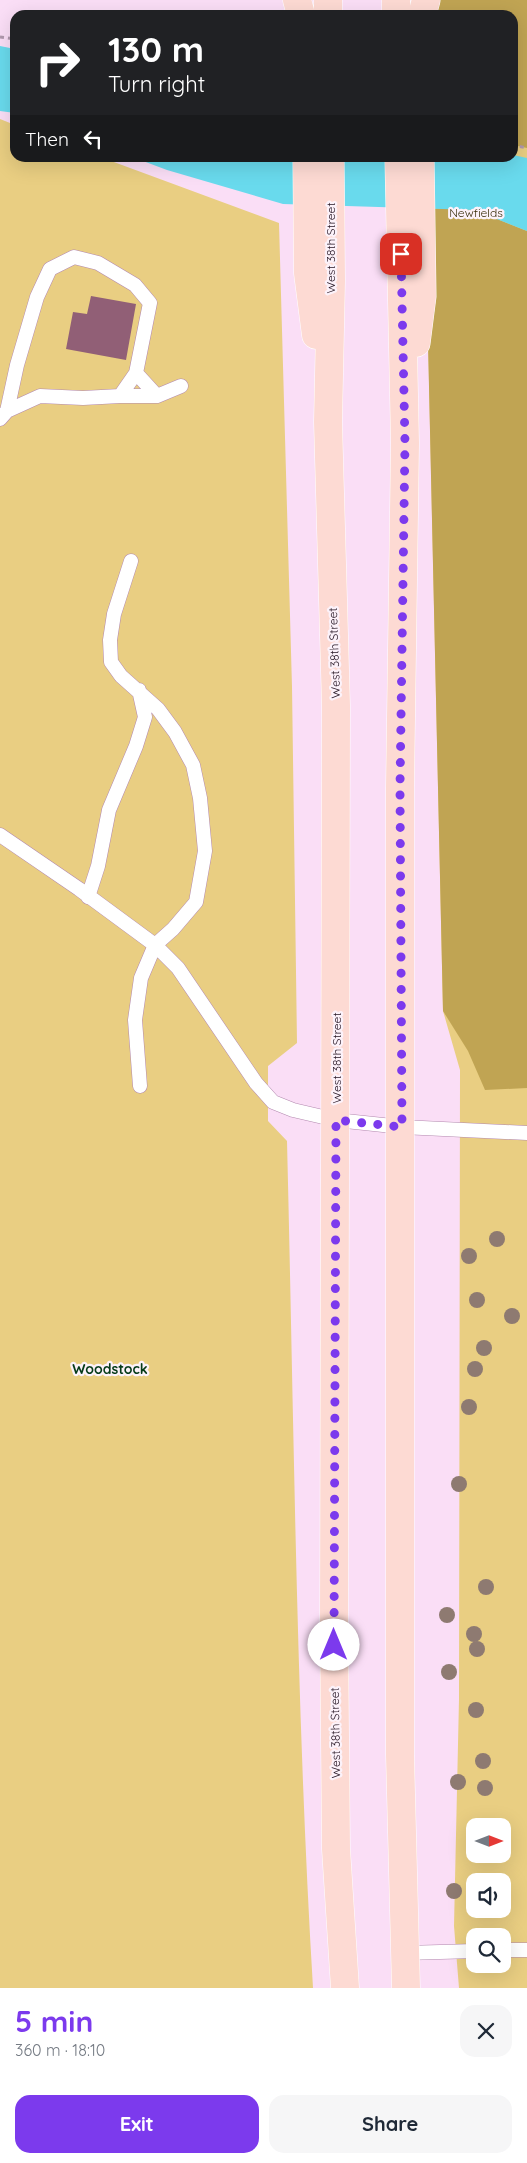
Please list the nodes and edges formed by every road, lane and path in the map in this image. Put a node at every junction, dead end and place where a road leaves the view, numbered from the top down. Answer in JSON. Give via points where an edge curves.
{"nodes":[{"id":1,"x":306,"y":162,"type":"edge"},
{"id":2,"x":330,"y":162,"type":"edge"},
{"id":3,"x":400,"y":162,"type":"edge"},
{"id":4,"x":420,"y":162,"type":"edge"},
{"id":5,"x":320,"y":277,"type":"junction"},
{"id":6,"x":412,"y":295,"type":"junction"},
{"id":7,"x":136,"y":373,"type":"junction"},
{"id":8,"x":181,"y":386,"type":"dead end"},
{"id":9,"x":120,"y":396,"type":"junction"},
{"id":10,"x":157,"y":396,"type":"junction"},
{"id":11,"x":4,"y":415,"type":"edge"},
{"id":12,"x":131,"y":561,"type":"dead end"},
{"id":13,"x":138,"y":690,"type":"junction"},
{"id":14,"x":0,"y":835,"type":"edge"},
{"id":15,"x":88,"y":896,"type":"junction"},
{"id":16,"x":155,"y":945,"type":"junction"},
{"id":17,"x":140,"y":1086,"type":"dead end"},
{"id":18,"x":336,"y":1120,"type":"junction"},
{"id":19,"x":402,"y":1127,"type":"junction"},
{"id":20,"x":527,"y":1133,"type":"edge"},
{"id":21,"x":511,"y":1950,"type":"edge"},
{"id":22,"x":527,"y":1950,"type":"edge"},
{"id":23,"x":466,"y":1951,"type":"edge"},
{"id":24,"x":405,"y":1953,"type":"junction"},
{"id":25,"x":345,"y":1988,"type":"edge"},
{"id":26,"x":406,"y":1988,"type":"edge"}],
"edges":[{"from":1,"to":5,"type":"main road"},
{"from":2,"to":5,"type":"main road","name":"West 38th Street"},
{"from":3,"to":6,"type":"main road"},
{"from":4,"to":6,"type":"main road"},
{"from":5,"to":18,"type":"main road","name":"West 38th Street","via":[[328,422],[336,706]]},
{"from":6,"to":19,"type":"main road","via":[[405,443],[400,787]]},
{"from":7,"to":9,"type":"lane"},
{"from":7,"to":10,"type":"lane"},
{"from":7,"to":11,"type":"lane","via":[[150,303],[135,285],[98,263],[74,256],[50,269],[37,297]]},
{"from":8,"to":10,"type":"lane"},
{"from":9,"to":10,"type":"lane"},
{"from":9,"to":11,"type":"lane","via":[[40,396]]},
{"from":12,"to":13,"type":"lane","via":[[114,614],[110,640],[112,662],[121,676]]},
{"from":13,"to":15,"type":"lane","via":[[145,717],[109,810],[98,866]]},
{"from":13,"to":16,"type":"lane","via":[[175,732],[193,765],[205,851],[196,902],[174,929]]},
{"from":14,"to":15,"type":"lane"},
{"from":15,"to":16,"type":"lane"},
{"from":16,"to":17,"type":"lane","via":[[141,978],[135,1020]]},
{"from":16,"to":18,"type":"lane","via":[[178,968],[256,1083],[273,1102]]},
{"from":18,"to":19,"type":"lane"},
{"from":18,"to":25,"type":"main road","name":"West 38th Street","via":[[336,1849]]},
{"from":19,"to":20,"type":"lane"},
{"from":19,"to":24,"type":"main road","via":[[400,1755]]},
{"from":21,"to":22,"type":"lane"},
{"from":23,"to":24,"type":"lane"},
{"from":24,"to":26,"type":"main road"}]}
